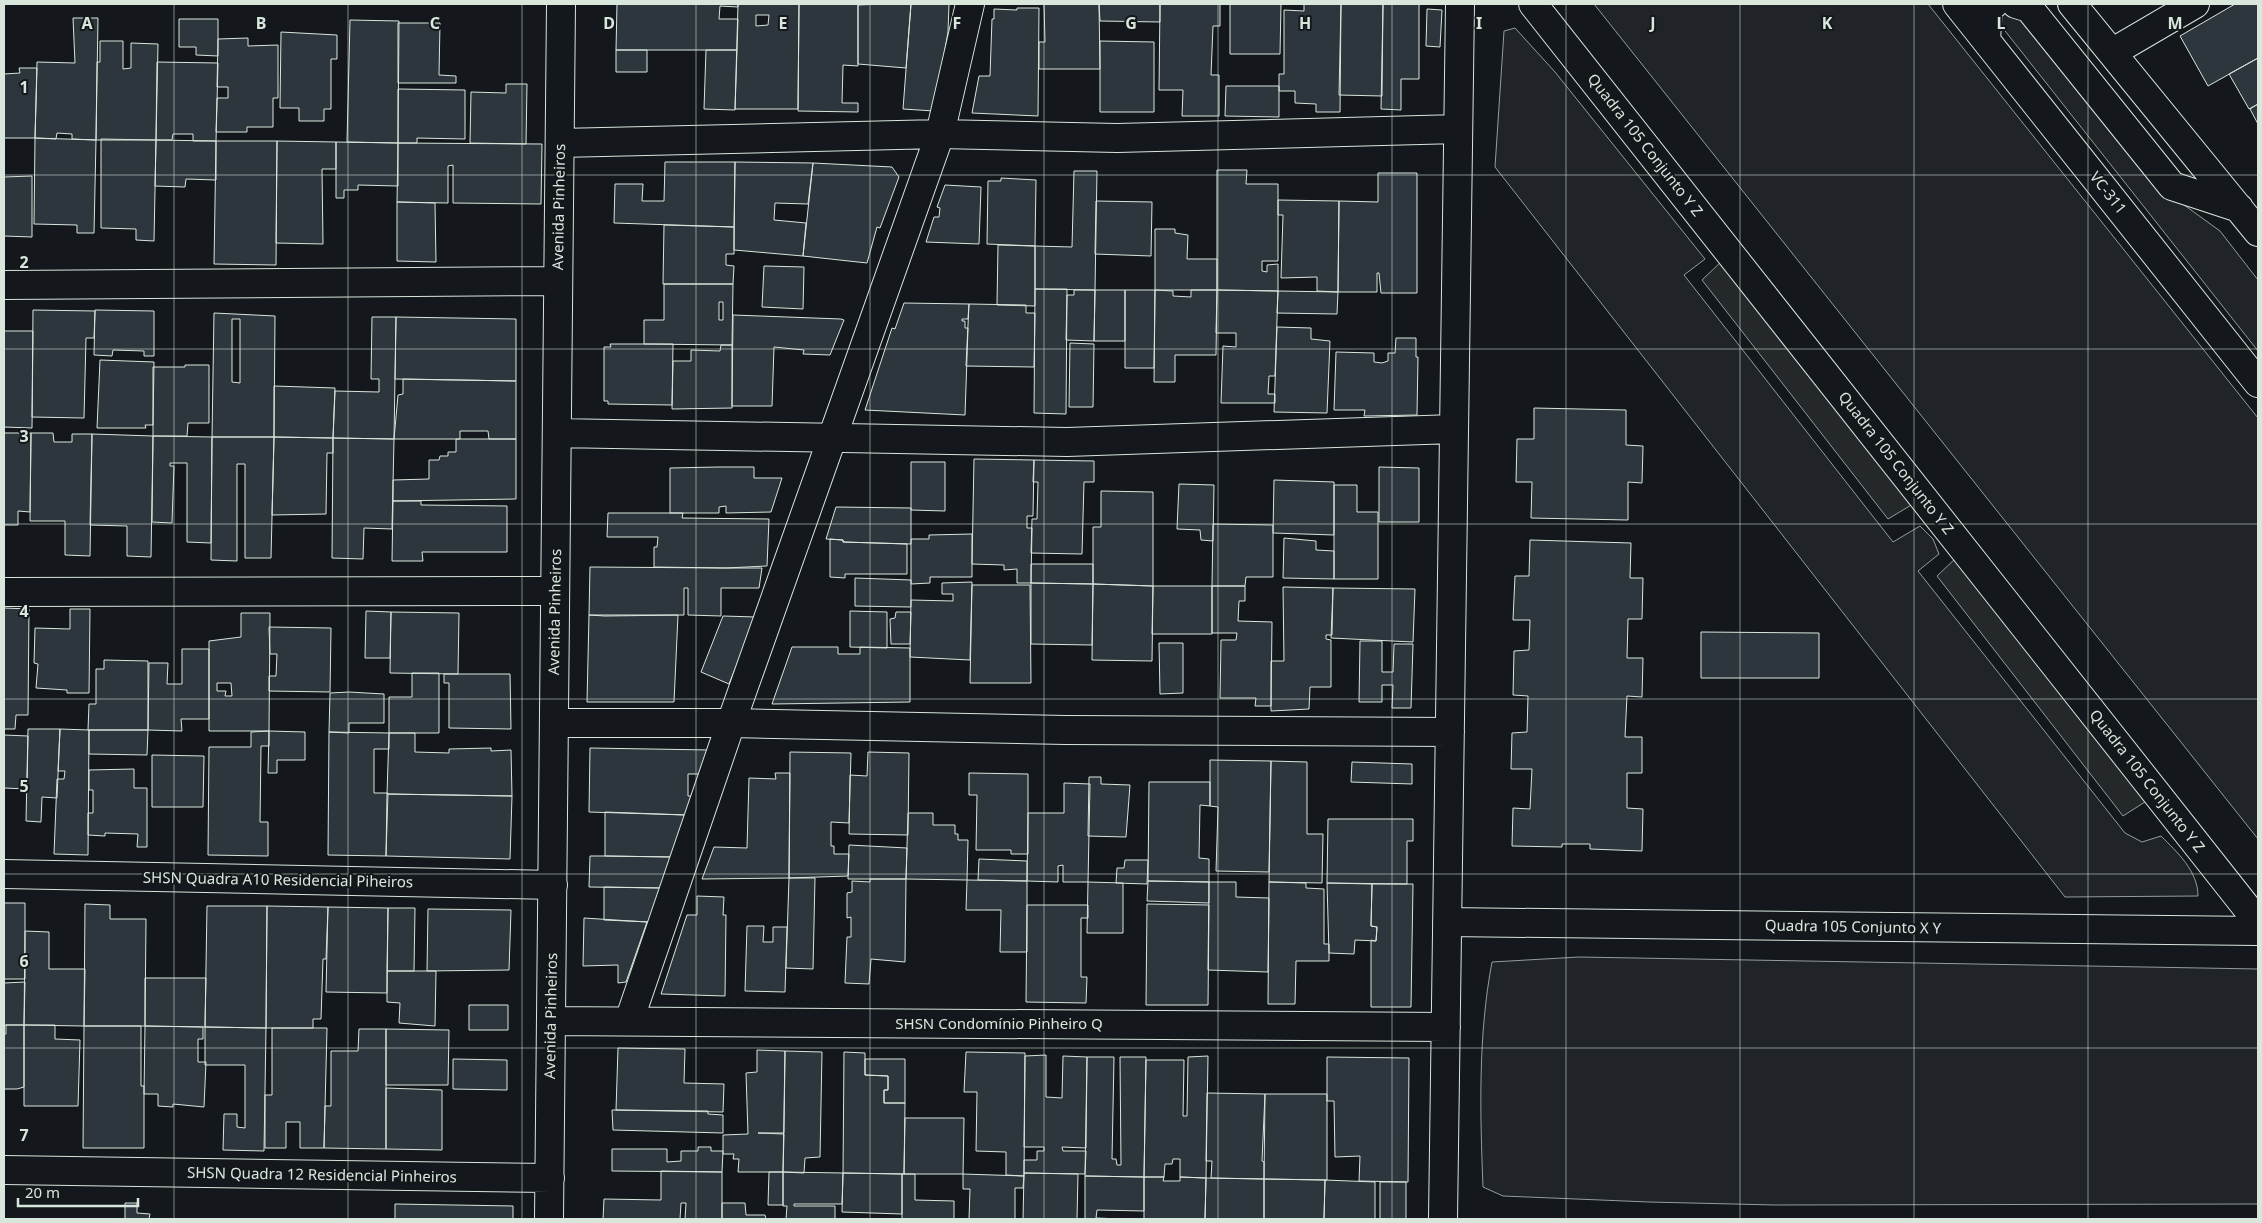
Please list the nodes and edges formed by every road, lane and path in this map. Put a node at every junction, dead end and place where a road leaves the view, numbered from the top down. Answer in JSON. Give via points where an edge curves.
{"nodes":[{"id":1,"x":561,"y":4,"type":"edge"},
{"id":2,"x":970,"y":4,"type":"edge"},
{"id":3,"x":1460,"y":4,"type":"edge"},
{"id":4,"x":1533,"y":4,"type":"edge"},
{"id":5,"x":1957,"y":4,"type":"edge"},
{"id":6,"x":1994,"y":4,"type":"edge"},
{"id":7,"x":2016,"y":4,"type":"edge"},
{"id":8,"x":2072,"y":4,"type":"edge"},
{"id":9,"x":2195,"y":4,"type":"edge"},
{"id":10,"x":1986,"y":40,"type":"junction"},
{"id":11,"x":2113,"y":52,"type":"junction"},
{"id":12,"x":1458,"y":129,"type":"junction"},
{"id":13,"x":940,"y":134,"type":"junction"},
{"id":14,"x":560,"y":143,"type":"junction"},
{"id":15,"x":2239,"y":208,"type":"junction"},
{"id":16,"x":2258,"y":232,"type":"edge"},
{"id":17,"x":558,"y":281,"type":"junction"},
{"id":18,"x":4,"y":285,"type":"edge"},
{"id":19,"x":2258,"y":383,"type":"edge"},
{"id":20,"x":1454,"y":429,"type":"junction"},
{"id":21,"x":557,"y":433,"type":"junction"},
{"id":22,"x":831,"y":438,"type":"junction"},
{"id":23,"x":556,"y":591,"type":"junction"},
{"id":24,"x":4,"y":592,"type":"edge"},
{"id":25,"x":554,"y":723,"type":"junction"},
{"id":26,"x":731,"y":723,"type":"junction"},
{"id":27,"x":1450,"y":732,"type":"junction"},
{"id":28,"x":4,"y":874,"type":"edge"},
{"id":29,"x":553,"y":885,"type":"junction"},
{"id":30,"x":1447,"y":922,"type":"junction"},
{"id":31,"x":2258,"y":922,"type":"edge"},
{"id":32,"x":2258,"y":931,"type":"edge"},
{"id":33,"x":551,"y":1021,"type":"junction"},
{"id":34,"x":629,"y":1021,"type":"junction"},
{"id":35,"x":1446,"y":1027,"type":"junction"},
{"id":36,"x":4,"y":1170,"type":"edge"},
{"id":37,"x":550,"y":1178,"type":"junction"},
{"id":38,"x":549,"y":1219,"type":"edge"},
{"id":39,"x":1443,"y":1219,"type":"edge"}],
"edges":[{"from":1,"to":14,"type":"street","name":"Avenida Pinheiros"},
{"from":2,"to":13,"type":"street"},
{"from":3,"to":12,"type":"street"},
{"from":4,"to":31,"type":"street","name":"Quadra 105 Conjunto Y Z"},
{"from":5,"to":10,"type":"street","name":"VC-311"},
{"from":6,"to":10,"type":"street","via":[[1988,8]]},
{"from":7,"to":15,"type":"street","via":[[2028,8],[2172,186]]},
{"from":8,"to":11,"type":"street"},
{"from":9,"to":11,"type":"street"},
{"from":10,"to":19,"type":"street","name":"VC-311"},
{"from":11,"to":15,"type":"street"},
{"from":12,"to":13,"type":"street","via":[[1117,138]]},
{"from":12,"to":20,"type":"street"},
{"from":13,"to":14,"type":"street"},
{"from":13,"to":22,"type":"street"},
{"from":14,"to":17,"type":"street","name":"Avenida Pinheiros"},
{"from":15,"to":16,"type":"street"},
{"from":17,"to":18,"type":"street"},
{"from":17,"to":21,"type":"street","name":"Avenida Pinheiros"},
{"from":20,"to":22,"type":"street","via":[[1067,442]]},
{"from":20,"to":27,"type":"street"},
{"from":21,"to":22,"type":"street"},
{"from":21,"to":23,"type":"street","name":"Avenida Pinheiros"},
{"from":22,"to":26,"type":"street"},
{"from":23,"to":24,"type":"street"},
{"from":23,"to":25,"type":"street","name":"Avenida Pinheiros"},
{"from":25,"to":26,"type":"street"},
{"from":25,"to":29,"type":"street","name":"Avenida Pinheiros"},
{"from":26,"to":27,"type":"street","via":[[1066,730]]},
{"from":26,"to":34,"type":"street"},
{"from":27,"to":30,"type":"street"},
{"from":28,"to":29,"type":"street","name":"SHSN Quadra A10 Residencial Piheiros"},
{"from":29,"to":33,"type":"street","name":"Avenida Pinheiros"},
{"from":30,"to":32,"type":"street","name":"Quadra 105 Conjunto X Y"},
{"from":30,"to":35,"type":"street"},
{"from":33,"to":34,"type":"street","name":"SHSN Condomínio Pinheiro Q"},
{"from":33,"to":37,"type":"street","name":"Avenida Pinheiros"},
{"from":34,"to":35,"type":"street","name":"SHSN Condomínio Pinheiro Q"},
{"from":35,"to":39,"type":"street"},
{"from":36,"to":37,"type":"street","name":"SHSN Quadra 12 Residencial Pinheiros"},
{"from":37,"to":38,"type":"street","name":"Avenida Pinheiros"}]}
